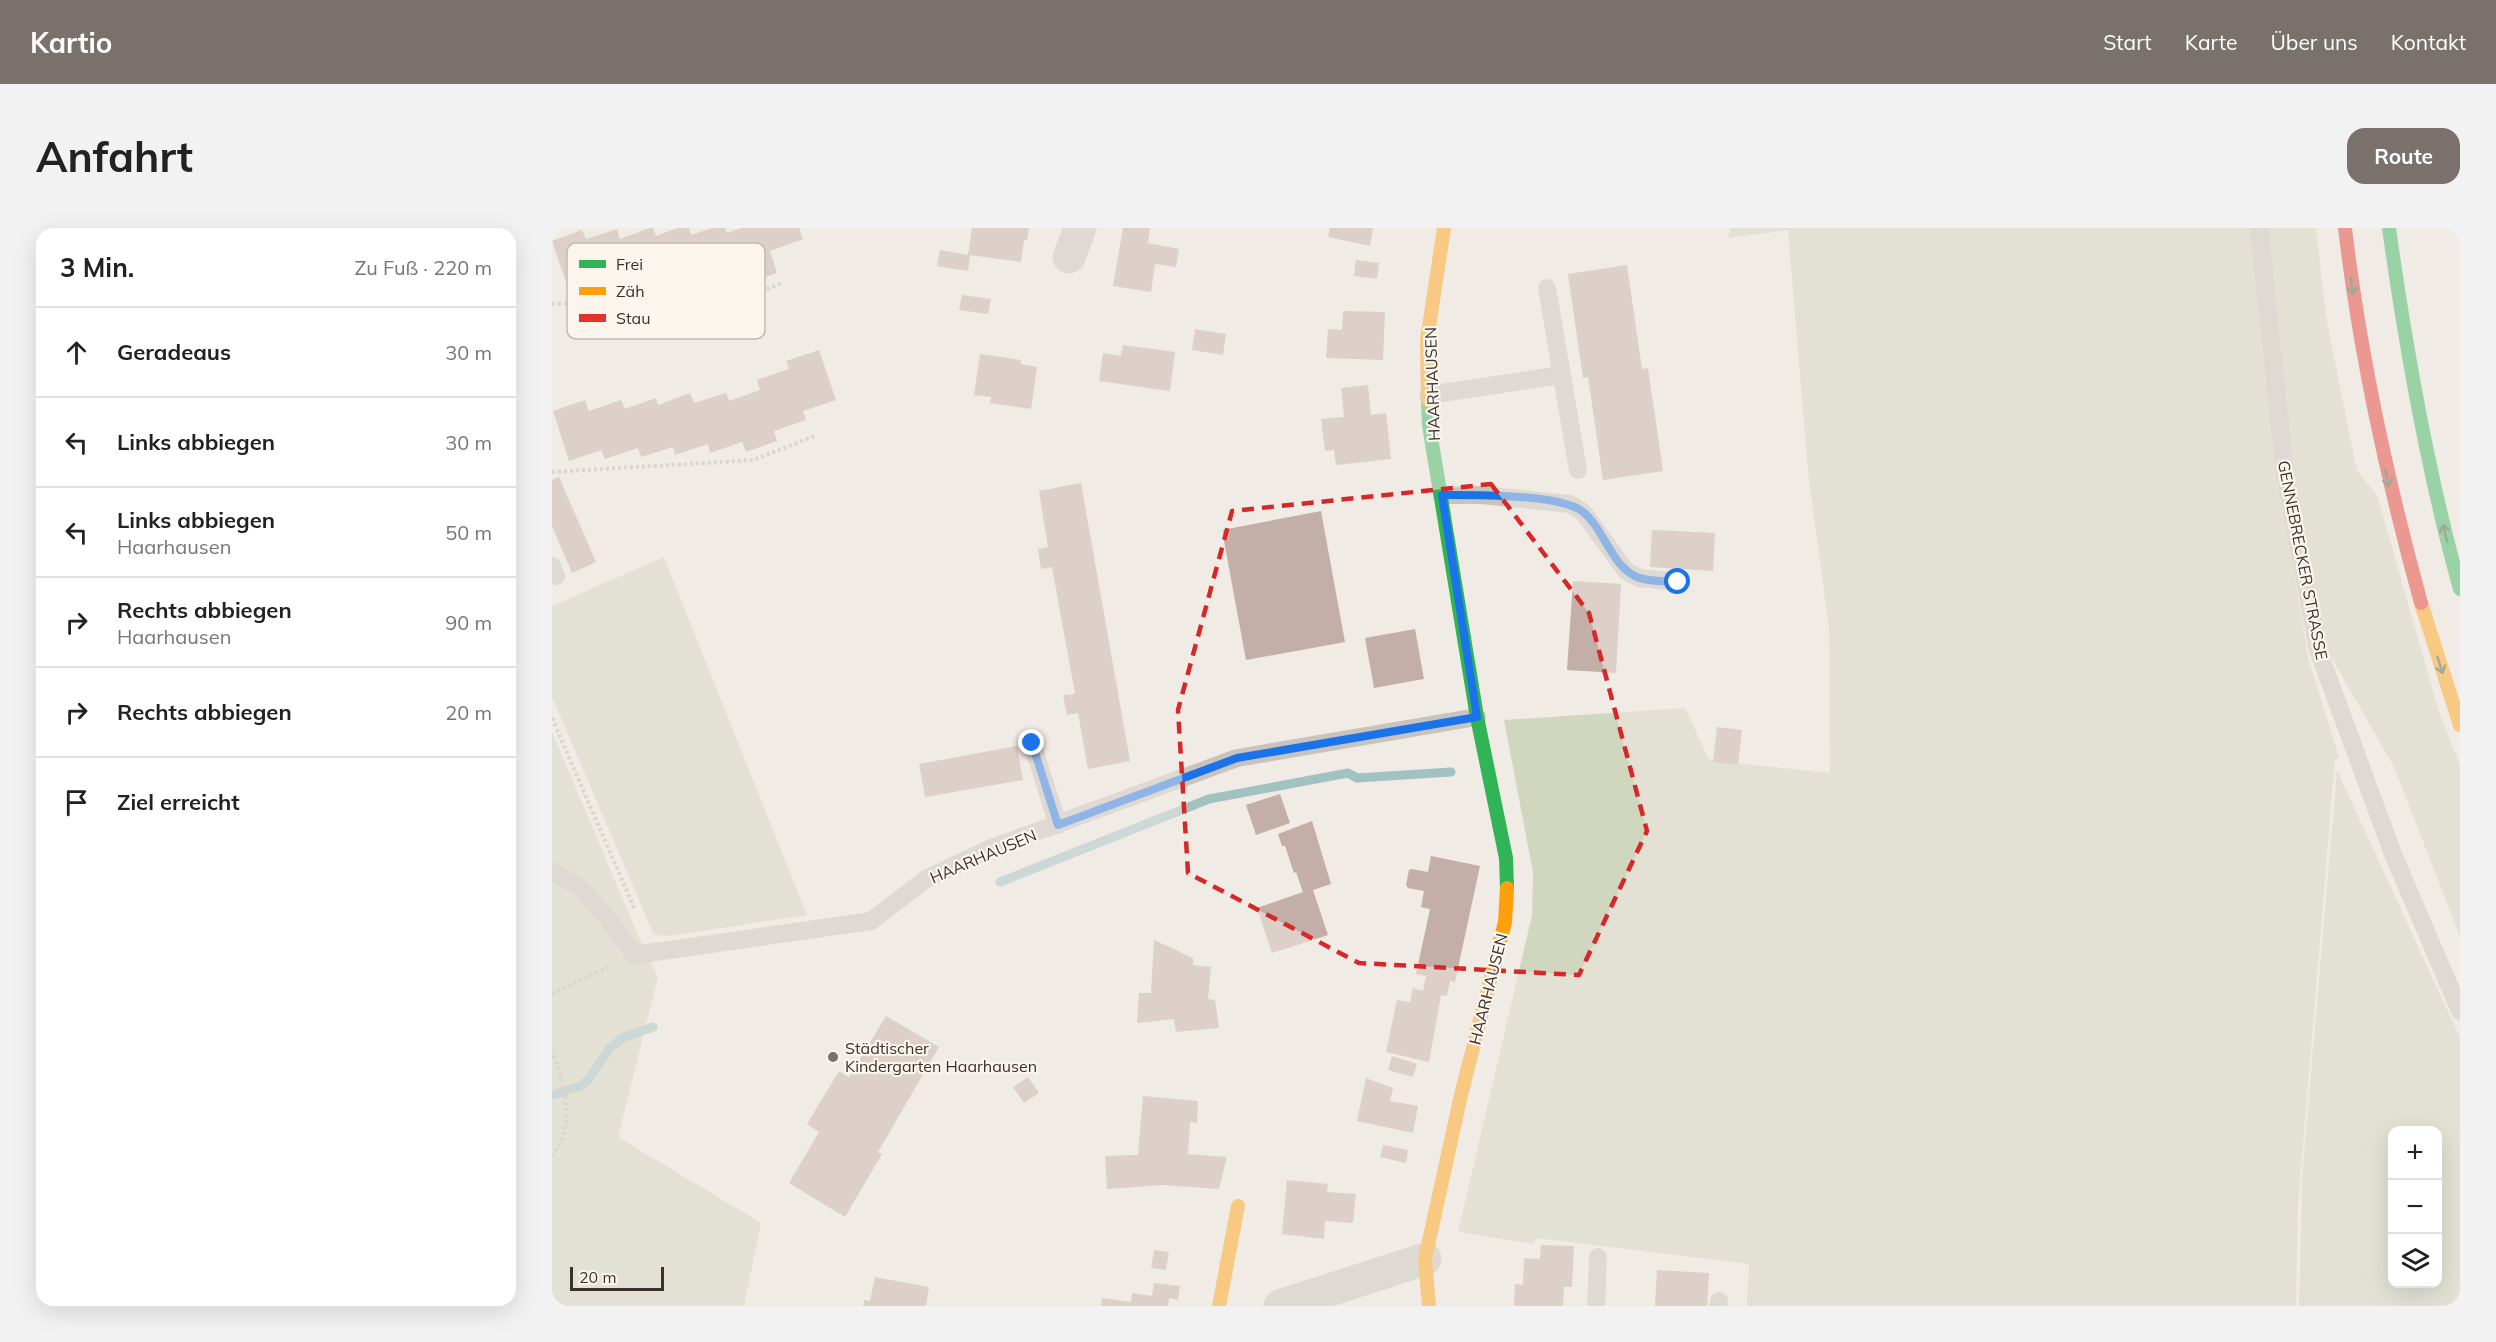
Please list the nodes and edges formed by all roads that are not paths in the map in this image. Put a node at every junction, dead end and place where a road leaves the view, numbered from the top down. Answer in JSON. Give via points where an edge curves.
{"nodes":[{"id":1,"x":1444,"y":228,"type":"edge"},
{"id":2,"x":2259,"y":228,"type":"edge"},
{"id":3,"x":2345,"y":228,"type":"edge"},
{"id":4,"x":2389,"y":228,"type":"edge"},
{"id":5,"x":1547,"y":288,"type":"dead end"},
{"id":6,"x":1562,"y":375,"type":"junction"},
{"id":7,"x":1428,"y":395,"type":"junction"},
{"id":8,"x":1578,"y":470,"type":"dead end"},
{"id":9,"x":1442,"y":495,"type":"junction"},
{"id":10,"x":1678,"y":582,"type":"dead end"},
{"id":11,"x":2460,"y":589,"type":"edge"},
{"id":12,"x":1477,"y":717,"type":"junction"},
{"id":13,"x":2460,"y":725,"type":"edge"},
{"id":14,"x":1032,"y":743,"type":"dead end"},
{"id":15,"x":1058,"y":825,"type":"junction"},
{"id":16,"x":552,"y":871,"type":"edge"},
{"id":17,"x":2460,"y":1011,"type":"edge"},
{"id":18,"x":1238,"y":1206,"type":"dead end"},
{"id":19,"x":1598,"y":1257,"type":"dead end"},
{"id":20,"x":1425,"y":1259,"type":"junction"},
{"id":21,"x":1219,"y":1306,"type":"edge"},
{"id":22,"x":1280,"y":1306,"type":"edge"},
{"id":23,"x":1429,"y":1306,"type":"edge"},
{"id":24,"x":1596,"y":1306,"type":"edge"}],
"edges":[{"from":1,"to":7,"type":"main road","name":"HAARHAUSEN","via":[[1427,340]]},
{"from":2,"to":17,"type":"lane","name":"GENNEBRECKER STRASSE","via":[[2285,474],[2318,650],[2393,854]]},
{"from":3,"to":13,"type":"main road","one_way":true,"via":[[2365,372],[2394,507]]},
{"from":11,"to":4,"type":"main road","one_way":true,"via":[[2404,344]]},
{"from":5,"to":6,"type":"lane"},
{"from":6,"to":7,"type":"lane"},
{"from":6,"to":8,"type":"lane"},
{"from":7,"to":9,"type":"main road","name":"HAARHAUSEN","via":[[1429,425]]},
{"from":9,"to":10,"type":"lane","via":[[1570,504],[1583,512],[1626,571],[1639,578]]},
{"from":9,"to":12,"type":"main road","name":"HAARHAUSEN"},
{"from":12,"to":15,"type":"lane","name":"HAARHAUSEN","via":[[1237,758]]},
{"from":12,"to":20,"type":"main road","name":"HAARHAUSEN","via":[[1506,858],[1505,922]]},
{"from":14,"to":15,"type":"lane"},
{"from":15,"to":16,"type":"lane","name":"HAARHAUSEN","via":[[989,849],[926,879],[871,921],[634,956],[609,920],[580,889]]},
{"from":18,"to":21,"type":"main road"},
{"from":19,"to":24,"type":"lane"},
{"from":20,"to":22,"type":"street"},
{"from":20,"to":23,"type":"main road","name":"HAARHAUSEN"}]}
